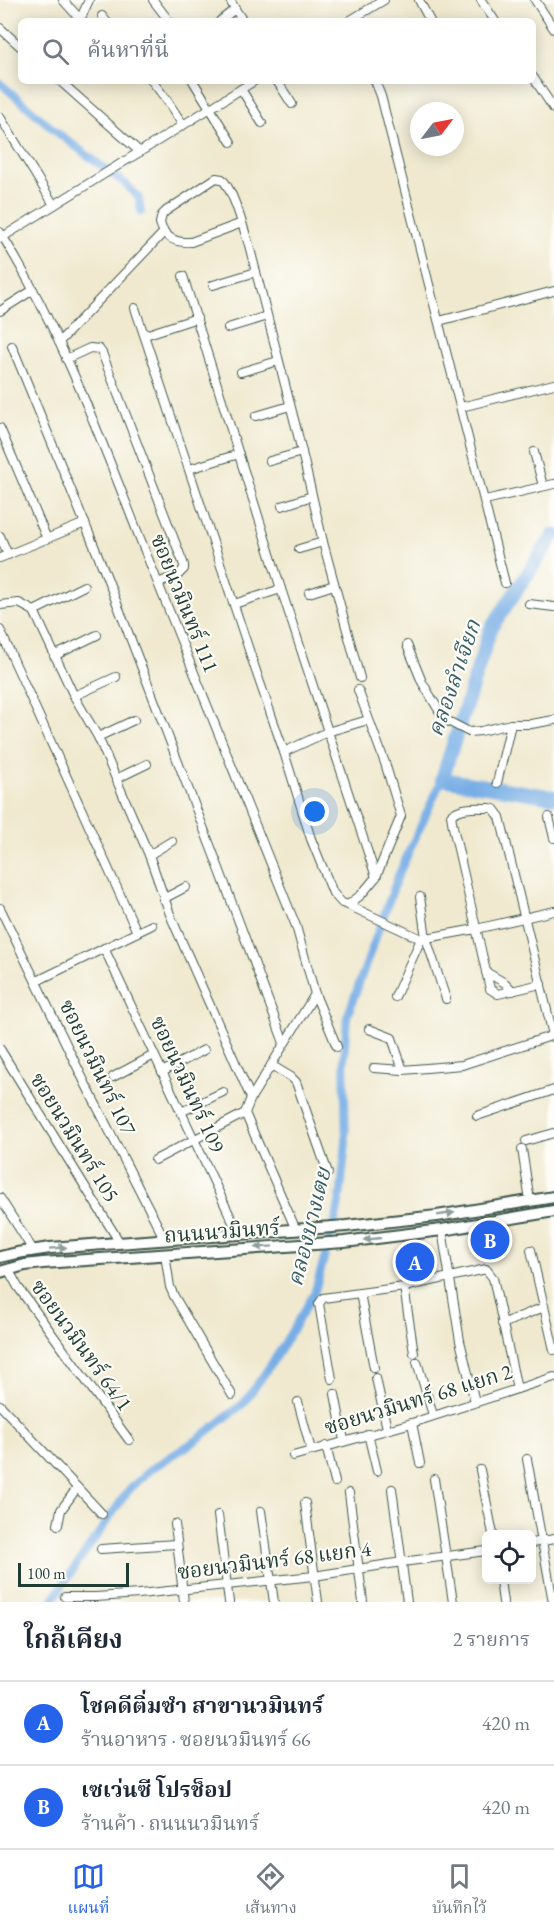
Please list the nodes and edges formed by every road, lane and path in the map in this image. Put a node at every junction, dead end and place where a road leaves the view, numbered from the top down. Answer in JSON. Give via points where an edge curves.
{"nodes":[{"id":1,"x":63,"y":0,"type":"edge"},
{"id":2,"x":89,"y":0,"type":"edge"},
{"id":3,"x":153,"y":0,"type":"edge"},
{"id":4,"x":228,"y":0,"type":"edge"},
{"id":5,"x":384,"y":0,"type":"edge"},
{"id":6,"x":419,"y":0,"type":"edge"},
{"id":7,"x":481,"y":0,"type":"edge"},
{"id":8,"x":535,"y":0,"type":"edge"},
{"id":9,"x":235,"y":9,"type":"junction"},
{"id":10,"x":78,"y":18,"type":"edge"},
{"id":11,"x":81,"y":18,"type":"edge"},
{"id":12,"x":167,"y":18,"type":"edge"},
{"id":13,"x":224,"y":18,"type":"edge"},
{"id":14,"x":241,"y":18,"type":"edge"},
{"id":15,"x":354,"y":18,"type":"edge"},
{"id":16,"x":428,"y":18,"type":"edge"},
{"id":17,"x":493,"y":18,"type":"edge"},
{"id":18,"x":0,"y":28,"type":"edge"},
{"id":19,"x":554,"y":29,"type":"edge"},
{"id":20,"x":18,"y":43,"type":"edge"},
{"id":21,"x":536,"y":82,"type":"edge"},
{"id":22,"x":63,"y":84,"type":"edge"},
{"id":23,"x":154,"y":84,"type":"edge"},
{"id":24,"x":195,"y":84,"type":"edge"},
{"id":25,"x":250,"y":84,"type":"edge"},
{"id":26,"x":279,"y":84,"type":"edge"},
{"id":27,"x":376,"y":84,"type":"edge"},
{"id":28,"x":241,"y":89,"type":"junction"},
{"id":29,"x":292,"y":104,"type":"dead end"},
{"id":30,"x":210,"y":108,"type":"junction"},
{"id":31,"x":554,"y":109,"type":"edge"},
{"id":32,"x":0,"y":117,"type":"edge"},
{"id":33,"x":262,"y":123,"type":"dead end"},
{"id":34,"x":183,"y":125,"type":"junction"},
{"id":35,"x":231,"y":142,"type":"dead end"},
{"id":36,"x":140,"y":152,"type":"junction"},
{"id":37,"x":54,"y":205,"type":"junction"},
{"id":38,"x":242,"y":223,"type":"junction"},
{"id":39,"x":164,"y":232,"type":"junction"},
{"id":40,"x":1,"y":236,"type":"edge"},
{"id":41,"x":256,"y":272,"type":"junction"},
{"id":42,"x":183,"y":276,"type":"dead end"},
{"id":43,"x":213,"y":285,"type":"dead end"},
{"id":44,"x":33,"y":290,"type":"junction"},
{"id":45,"x":554,"y":291,"type":"edge"},
{"id":46,"x":135,"y":308,"type":"dead end"},
{"id":47,"x":0,"y":311,"type":"edge"},
{"id":48,"x":267,"y":316,"type":"junction"},
{"id":49,"x":196,"y":318,"type":"junction"},
{"id":50,"x":439,"y":321,"type":"junction"},
{"id":51,"x":228,"y":328,"type":"dead end"},
{"id":52,"x":145,"y":335,"type":"junction"},
{"id":53,"x":59,"y":342,"type":"junction"},
{"id":54,"x":12,"y":346,"type":"dead end"},
{"id":55,"x":66,"y":359,"type":"junction"},
{"id":56,"x":278,"y":361,"type":"junction"},
{"id":57,"x":241,"y":372,"type":"dead end"},
{"id":58,"x":554,"y":384,"type":"edge"},
{"id":59,"x":290,"y":406,"type":"junction"},
{"id":60,"x":461,"y":407,"type":"junction"},
{"id":61,"x":256,"y":417,"type":"dead end"},
{"id":62,"x":0,"y":428,"type":"edge"},
{"id":63,"x":302,"y":452,"type":"junction"},
{"id":64,"x":534,"y":453,"type":"dead end"},
{"id":65,"x":239,"y":454,"type":"junction"},
{"id":66,"x":270,"y":461,"type":"dead end"},
{"id":67,"x":189,"y":469,"type":"junction"},
{"id":68,"x":554,"y":484,"type":"edge"},
{"id":69,"x":543,"y":486,"type":"junction"},
{"id":70,"x":312,"y":496,"type":"junction"},
{"id":71,"x":485,"y":501,"type":"junction"},
{"id":72,"x":282,"y":507,"type":"dead end"},
{"id":73,"x":85,"y":523,"type":"junction"},
{"id":74,"x":0,"y":536,"type":"edge"},
{"id":75,"x":47,"y":539,"type":"junction"},
{"id":76,"x":323,"y":542,"type":"junction"},
{"id":77,"x":298,"y":549,"type":"dead end"},
{"id":78,"x":4,"y":556,"type":"edge"},
{"id":79,"x":158,"y":583,"type":"junction"},
{"id":80,"x":505,"y":583,"type":"dead end"},
{"id":81,"x":334,"y":585,"type":"junction"},
{"id":82,"x":84,"y":586,"type":"dead end"},
{"id":83,"x":281,"y":589,"type":"junction"},
{"id":84,"x":309,"y":593,"type":"dead end"},
{"id":85,"x":234,"y":604,"type":"junction"},
{"id":86,"x":529,"y":604,"type":"dead end"},
{"id":87,"x":0,"y":605,"type":"edge"},
{"id":88,"x":554,"y":607,"type":"edge"},
{"id":89,"x":34,"y":611,"type":"junction"},
{"id":90,"x":0,"y":630,"type":"edge"},
{"id":91,"x":97,"y":635,"type":"dead end"},
{"id":92,"x":407,"y":645,"type":"dead end"},
{"id":93,"x":54,"y":656,"type":"junction"},
{"id":94,"x":116,"y":677,"type":"dead end"},
{"id":95,"x":360,"y":678,"type":"dead end"},
{"id":96,"x":358,"y":690,"type":"dead end"},
{"id":97,"x":74,"y":696,"type":"junction"},
{"id":98,"x":134,"y":720,"type":"dead end"},
{"id":99,"x":368,"y":720,"type":"junction"},
{"id":100,"x":554,"y":720,"type":"edge"},
{"id":101,"x":511,"y":724,"type":"junction"},
{"id":102,"x":327,"y":732,"type":"junction"},
{"id":103,"x":98,"y":737,"type":"junction"},
{"id":104,"x":284,"y":752,"type":"junction"},
{"id":105,"x":147,"y":764,"type":"dead end"},
{"id":106,"x":116,"y":779,"type":"junction"},
{"id":107,"x":498,"y":783,"type":"dead end"},
{"id":108,"x":549,"y":817,"type":"dead end"},
{"id":109,"x":554,"y":838,"type":"edge"},
{"id":110,"x":172,"y":841,"type":"dead end"},
{"id":111,"x":149,"y":855,"type":"junction"},
{"id":112,"x":376,"y":877,"type":"junction"},
{"id":113,"x":186,"y":888,"type":"dead end"},
{"id":114,"x":420,"y":897,"type":"dead end"},
{"id":115,"x":163,"y":899,"type":"junction"},
{"id":116,"x":348,"y":905,"type":"junction"},
{"id":117,"x":0,"y":908,"type":"edge"},
{"id":118,"x":554,"y":911,"type":"edge"},
{"id":119,"x":524,"y":917,"type":"junction"},
{"id":120,"x":152,"y":925,"type":"dead end"},
{"id":121,"x":476,"y":928,"type":"junction"},
{"id":122,"x":137,"y":932,"type":"junction"},
{"id":123,"x":423,"y":938,"type":"junction"},
{"id":124,"x":104,"y":948,"type":"junction"},
{"id":125,"x":486,"y":972,"type":"junction"},
{"id":126,"x":37,"y":981,"type":"junction"},
{"id":127,"x":541,"y":984,"type":"junction"},
{"id":128,"x":513,"y":991,"type":"junction"},
{"id":129,"x":315,"y":994,"type":"junction"},
{"id":130,"x":395,"y":997,"type":"dead end"},
{"id":131,"x":446,"y":999,"type":"dead end"},
{"id":132,"x":369,"y":1029,"type":"dead end"},
{"id":133,"x":554,"y":1035,"type":"edge"},
{"id":134,"x":284,"y":1043,"type":"junction"},
{"id":135,"x":337,"y":1047,"type":"dead end"},
{"id":136,"x":0,"y":1049,"type":"edge"},
{"id":137,"x":204,"y":1050,"type":"dead end"},
{"id":138,"x":154,"y":1055,"type":"junction"},
{"id":139,"x":271,"y":1065,"type":"junction"},
{"id":140,"x":374,"y":1068,"type":"dead end"},
{"id":141,"x":402,"y":1070,"type":"junction"},
{"id":142,"x":162,"y":1072,"type":"junction"},
{"id":143,"x":113,"y":1077,"type":"dead end"},
{"id":144,"x":554,"y":1090,"type":"edge"},
{"id":145,"x":223,"y":1092,"type":"dead end"},
{"id":146,"x":251,"y":1098,"type":"junction"},
{"id":147,"x":181,"y":1112,"type":"junction"},
{"id":148,"x":245,"y":1113,"type":"junction"},
{"id":149,"x":477,"y":1116,"type":"dead end"},
{"id":150,"x":554,"y":1133,"type":"edge"},
{"id":151,"x":194,"y":1140,"type":"junction"},
{"id":152,"x":526,"y":1141,"type":"dead end"},
{"id":153,"x":522,"y":1149,"type":"dead end"},
{"id":154,"x":155,"y":1160,"type":"dead end"},
{"id":155,"x":328,"y":1173,"type":"dead end"},
{"id":156,"x":554,"y":1197,"type":"edge"},
{"id":157,"x":0,"y":1198,"type":"edge"},
{"id":158,"x":530,"y":1201,"type":"junction"},
{"id":159,"x":554,"y":1211,"type":"edge"},
{"id":160,"x":296,"y":1230,"type":"junction"},
{"id":161,"x":442,"y":1230,"type":"junction"},
{"id":162,"x":239,"y":1235,"type":"junction"},
{"id":163,"x":165,"y":1240,"type":"junction"},
{"id":164,"x":120,"y":1243,"type":"junction"},
{"id":165,"x":33,"y":1250,"type":"junction"},
{"id":166,"x":531,"y":1251,"type":"dead end"},
{"id":167,"x":165,"y":1254,"type":"junction"},
{"id":168,"x":0,"y":1257,"type":"edge"},
{"id":169,"x":4,"y":1270,"type":"edge"},
{"id":170,"x":448,"y":1278,"type":"junction"},
{"id":171,"x":404,"y":1287,"type":"junction"},
{"id":172,"x":360,"y":1293,"type":"junction"},
{"id":173,"x":544,"y":1307,"type":"junction"},
{"id":174,"x":502,"y":1323,"type":"junction"},
{"id":175,"x":554,"y":1350,"type":"edge"},
{"id":176,"x":414,"y":1353,"type":"dead end"},
{"id":177,"x":417,"y":1362,"type":"dead end"},
{"id":178,"x":374,"y":1368,"type":"dead end"},
{"id":179,"x":554,"y":1377,"type":"edge"},
{"id":180,"x":376,"y":1378,"type":"dead end"},
{"id":181,"x":332,"y":1380,"type":"dead end"},
{"id":182,"x":517,"y":1389,"type":"junction"},
{"id":183,"x":335,"y":1394,"type":"dead end"},
{"id":184,"x":232,"y":1395,"type":"dead end"},
{"id":185,"x":298,"y":1402,"type":"dead end"},
{"id":186,"x":475,"y":1402,"type":"junction"},
{"id":187,"x":0,"y":1406,"type":"edge"},
{"id":188,"x":433,"y":1415,"type":"junction"},
{"id":189,"x":412,"y":1423,"type":"junction"},
{"id":190,"x":387,"y":1429,"type":"junction"},
{"id":191,"x":368,"y":1434,"type":"junction"},
{"id":192,"x":129,"y":1440,"type":"dead end"},
{"id":193,"x":344,"y":1440,"type":"junction"},
{"id":194,"x":326,"y":1446,"type":"junction"},
{"id":195,"x":311,"y":1450,"type":"junction"},
{"id":196,"x":293,"y":1456,"type":"dead end"},
{"id":197,"x":527,"y":1459,"type":"dead end"},
{"id":198,"x":420,"y":1463,"type":"dead end"},
{"id":199,"x":480,"y":1470,"type":"dead end"},
{"id":200,"x":377,"y":1471,"type":"dead end"},
{"id":201,"x":434,"y":1479,"type":"dead end"},
{"id":202,"x":335,"y":1482,"type":"dead end"},
{"id":203,"x":78,"y":1488,"type":"junction"},
{"id":204,"x":392,"y":1489,"type":"dead end"},
{"id":205,"x":349,"y":1493,"type":"dead end"},
{"id":206,"x":305,"y":1503,"type":"dead end"},
{"id":207,"x":261,"y":1511,"type":"dead end"},
{"id":208,"x":102,"y":1514,"type":"dead end"},
{"id":209,"x":218,"y":1515,"type":"dead end"},
{"id":210,"x":175,"y":1524,"type":"dead end"},
{"id":211,"x":58,"y":1525,"type":"dead end"},
{"id":212,"x":492,"y":1530,"type":"edge"},
{"id":213,"x":554,"y":1539,"type":"edge"},
{"id":214,"x":543,"y":1541,"type":"junction"},
{"id":215,"x":536,"y":1542,"type":"edge"},
{"id":216,"x":176,"y":1544,"type":"junction"},
{"id":217,"x":101,"y":1549,"type":"dead end"},
{"id":218,"x":482,"y":1552,"type":"edge"},
{"id":219,"x":447,"y":1556,"type":"junction"},
{"id":220,"x":402,"y":1562,"type":"junction"},
{"id":221,"x":359,"y":1569,"type":"junction"},
{"id":222,"x":314,"y":1576,"type":"junction"},
{"id":223,"x":270,"y":1581,"type":"junction"},
{"id":224,"x":501,"y":1584,"type":"edge"},
{"id":225,"x":227,"y":1586,"type":"junction"},
{"id":226,"x":183,"y":1590,"type":"junction"},
{"id":227,"x":65,"y":1597,"type":"dead end"},
{"id":228,"x":140,"y":1598,"type":"edge"},
{"id":229,"x":96,"y":1600,"type":"edge"},
{"id":230,"x":184,"y":1602,"type":"edge"},
{"id":231,"x":229,"y":1602,"type":"edge"},
{"id":232,"x":274,"y":1602,"type":"edge"},
{"id":233,"x":318,"y":1602,"type":"edge"},
{"id":234,"x":363,"y":1602,"type":"edge"},
{"id":235,"x":407,"y":1602,"type":"edge"},
{"id":236,"x":453,"y":1602,"type":"edge"},
{"id":237,"x":503,"y":1602,"type":"edge"},
{"id":238,"x":553,"y":1602,"type":"edge"}],
"edges":[{"from":1,"to":10,"type":"street"},
{"from":2,"to":11,"type":"street"},
{"from":3,"to":12,"type":"street"},
{"from":4,"to":9,"type":"street"},
{"from":5,"to":15,"type":"street"},
{"from":6,"to":16,"type":"street"},
{"from":7,"to":17,"type":"street"},
{"from":8,"to":19,"type":"street"},
{"from":9,"to":13,"type":"street"},
{"from":9,"to":14,"type":"street"},
{"from":18,"to":20,"type":"street"},
{"from":21,"to":31,"type":"street"},
{"from":22,"to":36,"type":"street"},
{"from":23,"to":34,"type":"street"},
{"from":24,"to":30,"type":"street"},
{"from":25,"to":28,"type":"street","name":"ซอยนวมินทร์ 111"},
{"from":26,"to":29,"type":"street"},
{"from":27,"to":50,"type":"street"},
{"from":28,"to":30,"type":"street","name":"ซอยนวมินทร์ 111"},
{"from":28,"to":33,"type":"street"},
{"from":30,"to":34,"type":"street","name":"ซอยนวมินทร์ 111"},
{"from":30,"to":35,"type":"street"},
{"from":32,"to":37,"type":"street"},
{"from":34,"to":36,"type":"street","name":"ซอยนวมินทร์ 111"},
{"from":36,"to":37,"type":"street","name":"ซอยนวมินทร์ 111"},
{"from":37,"to":40,"type":"street","name":"ซอยนวมินทร์ 111"},
{"from":38,"to":39,"type":"street","via":[[191,242],[176,242]]},
{"from":38,"to":39,"type":"street","via":[[220,177],[166,211],[160,223]]},
{"from":38,"to":41,"type":"street"},
{"from":39,"to":53,"type":"street"},
{"from":40,"to":44,"type":"street","name":"ซอยนวมินทร์ 111"},
{"from":41,"to":43,"type":"street"},
{"from":41,"to":48,"type":"street"},
{"from":42,"to":49,"type":"street"},
{"from":44,"to":47,"type":"street"},
{"from":44,"to":53,"type":"street","name":"ซอยนวมินทร์ 111"},
{"from":45,"to":50,"type":"street"},
{"from":46,"to":52,"type":"street"},
{"from":48,"to":51,"type":"street"},
{"from":48,"to":56,"type":"street"},
{"from":49,"to":52,"type":"street"},
{"from":49,"to":65,"type":"street"},
{"from":50,"to":60,"type":"street"},
{"from":52,"to":67,"type":"street"},
{"from":53,"to":55,"type":"street","name":"ซอยนวมินทร์ 111"},
{"from":54,"to":73,"type":"street"},
{"from":55,"to":79,"type":"street","name":"ซอยนวมินทร์ 111"},
{"from":55,"to":79,"type":"street","via":[[90,348],[102,353],[184,565],[178,575]]},
{"from":56,"to":57,"type":"street"},
{"from":56,"to":59,"type":"street"},
{"from":58,"to":60,"type":"street"},
{"from":59,"to":61,"type":"street"},
{"from":59,"to":63,"type":"street"},
{"from":60,"to":71,"type":"street"},
{"from":62,"to":75,"type":"street"},
{"from":63,"to":66,"type":"street"},
{"from":63,"to":70,"type":"street"},
{"from":64,"to":69,"type":"street"},
{"from":65,"to":67,"type":"street"},
{"from":65,"to":83,"type":"street"},
{"from":67,"to":85,"type":"street"},
{"from":68,"to":69,"type":"street"},
{"from":69,"to":71,"type":"street"},
{"from":70,"to":72,"type":"street"},
{"from":70,"to":76,"type":"street"},
{"from":71,"to":80,"type":"street"},
{"from":73,"to":75,"type":"street"},
{"from":73,"to":134,"type":"street"},
{"from":74,"to":78,"type":"street"},
{"from":75,"to":78,"type":"street"},
{"from":76,"to":77,"type":"street"},
{"from":76,"to":81,"type":"street"},
{"from":79,"to":129,"type":"street","name":"ซอยนวมินทร์ 111","via":[[296,926]]},
{"from":81,"to":84,"type":"street"},
{"from":81,"to":95,"type":"street"},
{"from":82,"to":89,"type":"street"},
{"from":83,"to":85,"type":"street"},
{"from":83,"to":102,"type":"street"},
{"from":85,"to":104,"type":"street"},
{"from":86,"to":88,"type":"street"},
{"from":87,"to":89,"type":"street","via":[[19,603]]},
{"from":89,"to":93,"type":"street"},
{"from":90,"to":122,"type":"street"},
{"from":91,"to":93,"type":"street"},
{"from":92,"to":101,"type":"street","via":[[422,682],[444,719],[469,732]]},
{"from":93,"to":97,"type":"street"},
{"from":94,"to":97,"type":"street"},
{"from":96,"to":99,"type":"street"},
{"from":97,"to":103,"type":"street"},
{"from":98,"to":103,"type":"street"},
{"from":99,"to":102,"type":"street"},
{"from":99,"to":112,"type":"street","via":[[401,816]]},
{"from":100,"to":101,"type":"street"},
{"from":101,"to":107,"type":"street"},
{"from":102,"to":104,"type":"street"},
{"from":102,"to":112,"type":"street"},
{"from":103,"to":106,"type":"street"},
{"from":104,"to":116,"type":"street","via":[[311,839],[333,893]]},
{"from":105,"to":106,"type":"street"},
{"from":106,"to":111,"type":"street"},
{"from":108,"to":109,"type":"street"},
{"from":110,"to":111,"type":"street"},
{"from":111,"to":115,"type":"street"},
{"from":112,"to":116,"type":"street"},
{"from":113,"to":115,"type":"street"},
{"from":114,"to":123,"type":"street"},
{"from":115,"to":146,"type":"street"},
{"from":116,"to":123,"type":"street"},
{"from":117,"to":126,"type":"street","name":"ซอยนวมินทร์ 107"},
{"from":118,"to":119,"type":"street"},
{"from":119,"to":121,"type":"street"},
{"from":119,"to":121,"type":"street","via":[[498,812],[490,808],[461,809],[451,815]]},
{"from":119,"to":127,"type":"street"},
{"from":120,"to":122,"type":"street"},
{"from":121,"to":123,"type":"street"},
{"from":121,"to":125,"type":"street"},
{"from":122,"to":124,"type":"street"},
{"from":123,"to":130,"type":"street"},
{"from":123,"to":131,"type":"street"},
{"from":124,"to":126,"type":"street"},
{"from":124,"to":138,"type":"street","name":"ซอยนวมินทร์ 109"},
{"from":125,"to":128,"type":"street"},
{"from":125,"to":128,"type":"street","via":[[494,993]]},
{"from":126,"to":163,"type":"street","name":"ซอยนวมินทร์ 107"},
{"from":127,"to":128,"type":"street"},
{"from":127,"to":133,"type":"street"},
{"from":129,"to":134,"type":"street"},
{"from":129,"to":135,"type":"street","name":"ซอยนวมินทร์ 111"},
{"from":132,"to":141,"type":"street","via":[[392,1038]]},
{"from":133,"to":141,"type":"street","via":[[462,1065]]},
{"from":134,"to":139,"type":"street"},
{"from":136,"to":164,"type":"street","name":"ซอยนวมินทร์ 105"},
{"from":137,"to":142,"type":"street"},
{"from":138,"to":142,"type":"street","name":"ซอยนวมินทร์ 109"},
{"from":138,"to":143,"type":"street"},
{"from":139,"to":146,"type":"street"},
{"from":139,"to":155,"type":"street","via":[[296,1082]]},
{"from":140,"to":141,"type":"street"},
{"from":142,"to":147,"type":"street","name":"ซอยนวมินทร์ 109"},
{"from":144,"to":149,"type":"street"},
{"from":145,"to":147,"type":"street"},
{"from":146,"to":148,"type":"street"},
{"from":147,"to":151,"type":"street","name":"ซอยนวมินทร์ 109"},
{"from":148,"to":151,"type":"street"},
{"from":148,"to":160,"type":"street"},
{"from":150,"to":152,"type":"street"},
{"from":151,"to":154,"type":"street"},
{"from":151,"to":162,"type":"street","name":"ซอยนวมินทร์ 109"},
{"from":153,"to":158,"type":"street"},
{"from":156,"to":158,"type":"main road","name":"ถนนนวมินทร์"},
{"from":157,"to":165,"type":"street"},
{"from":160,"to":158,"type":"main road","name":"ถนนนวมินทร์","one_way":true,"via":[[437,1216]]},
{"from":159,"to":161,"type":"main road","name":"ถนนนวมินทร์"},
{"from":160,"to":162,"type":"main road","name":"ถนนนวมินทร์"},
{"from":161,"to":167,"type":"main road","name":"ถนนนวมินทร์","one_way":true,"via":[[344,1242]]},
{"from":161,"to":170,"type":"street"},
{"from":162,"to":163,"type":"main road","name":"ถนนนวมินทร์"},
{"from":163,"to":164,"type":"main road","name":"ถนนนวมินทร์"},
{"from":165,"to":164,"type":"main road","name":"ถนนนวมินทร์","one_way":true},
{"from":165,"to":168,"type":"main road","name":"ถนนนวมินทร์"},
{"from":166,"to":173,"type":"street"},
{"from":167,"to":169,"type":"main road","name":"ถนนนวมินทร์","via":[[43,1263]]},
{"from":167,"to":184,"type":"street","via":[[174,1296]]},
{"from":169,"to":192,"type":"street","name":"ซอยนวมินทร์ 64/1"},
{"from":170,"to":171,"type":"street"},
{"from":170,"to":174,"type":"street","via":[[486,1269],[494,1278]]},
{"from":170,"to":186,"type":"street"},
{"from":171,"to":172,"type":"street"},
{"from":171,"to":176,"type":"street"},
{"from":172,"to":178,"type":"street"},
{"from":172,"to":181,"type":"street","via":[[323,1298],[319,1304]]},
{"from":173,"to":174,"type":"street"},
{"from":173,"to":175,"type":"street"},
{"from":174,"to":182,"type":"street"},
{"from":177,"to":188,"type":"street"},
{"from":179,"to":182,"type":"street","name":"ซอยนวมินทร์ 68 แยก 2"},
{"from":180,"to":190,"type":"street"},
{"from":182,"to":186,"type":"street","name":"ซอยนวมินทร์ 68 แยก 2"},
{"from":183,"to":193,"type":"street"},
{"from":185,"to":195,"type":"street"},
{"from":186,"to":188,"type":"street","name":"ซอยนวมินทร์ 68 แยก 2"},
{"from":187,"to":203,"type":"street"},
{"from":188,"to":189,"type":"street","name":"ซอยนวมินทร์ 68 แยก 2"},
{"from":189,"to":190,"type":"street","name":"ซอยนวมินทร์ 68 แยก 2"},
{"from":189,"to":198,"type":"street"},
{"from":190,"to":191,"type":"street","name":"ซอยนวมินทร์ 68 แยก 2"},
{"from":191,"to":193,"type":"street","name":"ซอยนวมินทร์ 68 แยก 2"},
{"from":191,"to":200,"type":"street"},
{"from":193,"to":194,"type":"street","name":"ซอยนวมินทร์ 68 แยก 2"},
{"from":194,"to":195,"type":"street","name":"ซอยนวมินทร์ 68 แยก 2"},
{"from":194,"to":202,"type":"street"},
{"from":195,"to":196,"type":"street","name":"ซอยนวมินทร์ 68 แยก 2"},
{"from":197,"to":214,"type":"street"},
{"from":199,"to":212,"type":"street"},
{"from":201,"to":219,"type":"street"},
{"from":203,"to":208,"type":"street"},
{"from":203,"to":211,"type":"street","via":[[61,1510]]},
{"from":204,"to":220,"type":"street"},
{"from":205,"to":221,"type":"street"},
{"from":206,"to":222,"type":"street"},
{"from":207,"to":223,"type":"street"},
{"from":209,"to":225,"type":"street"},
{"from":210,"to":216,"type":"street"},
{"from":213,"to":214,"type":"street"},
{"from":214,"to":215,"type":"street"},
{"from":214,"to":238,"type":"street"},
{"from":216,"to":217,"type":"street"},
{"from":216,"to":226,"type":"street"},
{"from":218,"to":219,"type":"street","name":"ซอยนวมินทร์ 68 แยก 4"},
{"from":219,"to":220,"type":"street","name":"ซอยนวมินทร์ 68 แยก 4"},
{"from":219,"to":236,"type":"street"},
{"from":220,"to":221,"type":"street","name":"ซอยนวมินทร์ 68 แยก 4"},
{"from":220,"to":235,"type":"street"},
{"from":221,"to":222,"type":"street","name":"ซอยนวมินทร์ 68 แยก 4"},
{"from":221,"to":234,"type":"street"},
{"from":222,"to":223,"type":"street","name":"ซอยนวมินทร์ 68 แยก 4"},
{"from":222,"to":233,"type":"street"},
{"from":223,"to":225,"type":"street","name":"ซอยนวมินทร์ 68 แยก 4"},
{"from":223,"to":232,"type":"street"},
{"from":224,"to":237,"type":"street"},
{"from":225,"to":226,"type":"street","name":"ซอยนวมินทร์ 68 แยก 4"},
{"from":225,"to":231,"type":"street"},
{"from":226,"to":228,"type":"street","name":"ซอยนวมินทร์ 68 แยก 4"},
{"from":226,"to":230,"type":"street"},
{"from":227,"to":229,"type":"street","name":"ซอยนวมินทร์ 68 แยก 4"},
{"from":228,"to":229,"type":"street","name":"ซอยนวมินทร์ 68 แยก 4"}]}
